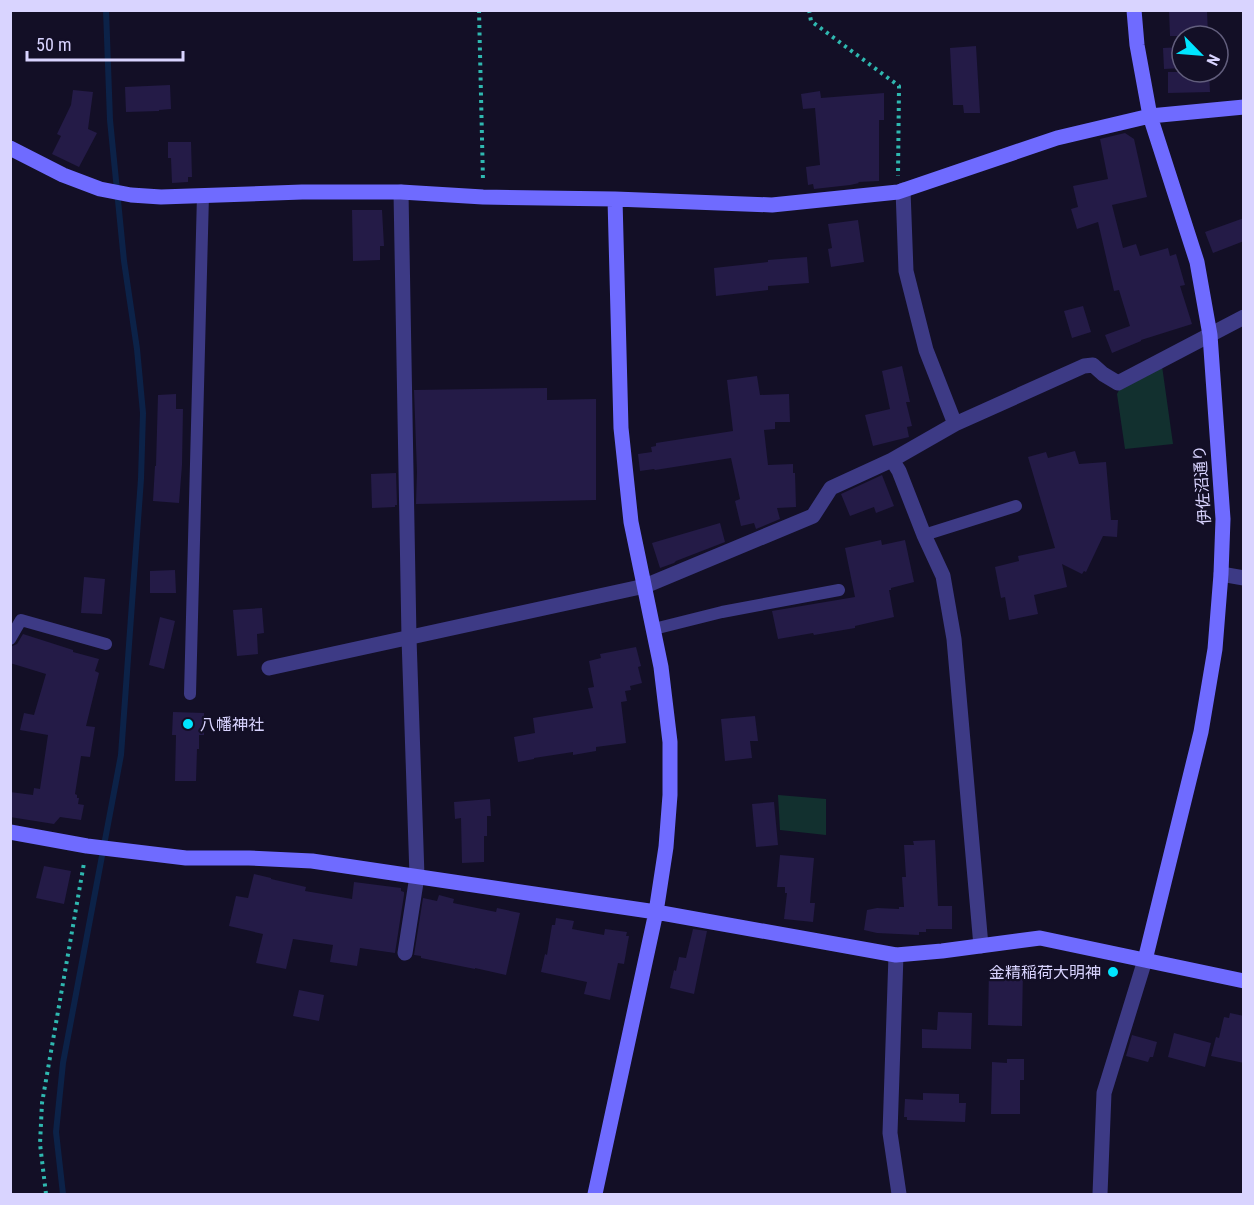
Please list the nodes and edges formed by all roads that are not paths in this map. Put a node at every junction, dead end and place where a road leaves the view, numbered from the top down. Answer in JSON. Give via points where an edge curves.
{"nodes":[{"id":1,"x":1134,"y":10,"type":"edge"},
{"id":2,"x":1244,"y":107,"type":"edge"},
{"id":3,"x":1150,"y":116,"type":"junction"},
{"id":4,"x":10,"y":148,"type":"edge"},
{"id":5,"x":901,"y":191,"type":"junction"},
{"id":6,"x":401,"y":192,"type":"junction"},
{"id":7,"x":203,"y":195,"type":"junction"},
{"id":8,"x":615,"y":199,"type":"junction"},
{"id":9,"x":1244,"y":318,"type":"edge"},
{"id":10,"x":1210,"y":335,"type":"junction"},
{"id":11,"x":955,"y":424,"type":"junction"},
{"id":12,"x":892,"y":460,"type":"junction"},
{"id":13,"x":1016,"y":506,"type":"dead end"},
{"id":14,"x":924,"y":535,"type":"junction"},
{"id":15,"x":1221,"y":574,"type":"junction"},
{"id":16,"x":1244,"y":579,"type":"edge"},
{"id":17,"x":645,"y":586,"type":"junction"},
{"id":18,"x":840,"y":590,"type":"dead end"},
{"id":19,"x":654,"y":629,"type":"junction"},
{"id":20,"x":409,"y":638,"type":"junction"},
{"id":21,"x":10,"y":639,"type":"edge"},
{"id":22,"x":106,"y":644,"type":"dead end"},
{"id":23,"x":268,"y":668,"type":"dead end"},
{"id":24,"x":190,"y":694,"type":"dead end"},
{"id":25,"x":10,"y":832,"type":"edge"},
{"id":26,"x":417,"y":876,"type":"junction"},
{"id":27,"x":656,"y":912,"type":"junction"},
{"id":28,"x":981,"y":946,"type":"junction"},
{"id":29,"x":405,"y":953,"type":"dead end"},
{"id":30,"x":896,"y":956,"type":"junction"},
{"id":31,"x":1145,"y":960,"type":"junction"},
{"id":32,"x":1244,"y":981,"type":"edge"},
{"id":33,"x":595,"y":1194,"type":"edge"},
{"id":34,"x":899,"y":1194,"type":"edge"},
{"id":35,"x":1100,"y":1194,"type":"edge"}],
"edges":[{"from":1,"to":3,"type":"street","name":"伊佐沼通り"},
{"from":2,"to":3,"type":"street"},
{"from":3,"to":5,"type":"street","via":[[1057,138]]},
{"from":3,"to":10,"type":"street","name":"伊佐沼通り","via":[[1197,261]]},
{"from":4,"to":7,"type":"street","via":[[100,189],[161,197]]},
{"from":5,"to":8,"type":"street","via":[[772,205]]},
{"from":5,"to":11,"type":"street","via":[[906,271],[926,350]]},
{"from":6,"to":7,"type":"street"},
{"from":6,"to":8,"type":"street"},
{"from":6,"to":20,"type":"street"},
{"from":7,"to":24,"type":"lane"},
{"from":8,"to":17,"type":"street","via":[[621,428],[631,522]]},
{"from":9,"to":10,"type":"street"},
{"from":10,"to":11,"type":"street","via":[[1118,383],[1094,365],[1084,366]]},
{"from":10,"to":15,"type":"street","name":"伊佐沼通り","via":[[1223,519]]},
{"from":11,"to":12,"type":"street"},
{"from":12,"to":14,"type":"street"},
{"from":12,"to":17,"type":"street","via":[[831,488],[813,516]]},
{"from":13,"to":14,"type":"lane"},
{"from":14,"to":28,"type":"street","via":[[943,576],[954,639]]},
{"from":15,"to":16,"type":"street"},
{"from":15,"to":31,"type":"street","name":"伊佐沼通り","via":[[1215,649],[1201,732]]},
{"from":17,"to":19,"type":"street"},
{"from":17,"to":20,"type":"street"},
{"from":18,"to":19,"type":"lane"},
{"from":19,"to":27,"type":"street","via":[[670,742],[666,847]]},
{"from":20,"to":23,"type":"street"},
{"from":20,"to":26,"type":"street"},
{"from":21,"to":22,"type":"lane","via":[[21,620]]},
{"from":25,"to":26,"type":"street","via":[[186,858],[312,861]]},
{"from":26,"to":27,"type":"street"},
{"from":26,"to":29,"type":"street"},
{"from":27,"to":30,"type":"street"},
{"from":27,"to":33,"type":"street"},
{"from":28,"to":30,"type":"street"},
{"from":28,"to":31,"type":"street","via":[[1040,938]]},
{"from":30,"to":34,"type":"street","via":[[890,1133]]},
{"from":31,"to":32,"type":"street"},
{"from":31,"to":35,"type":"street","via":[[1104,1093]]}]}
